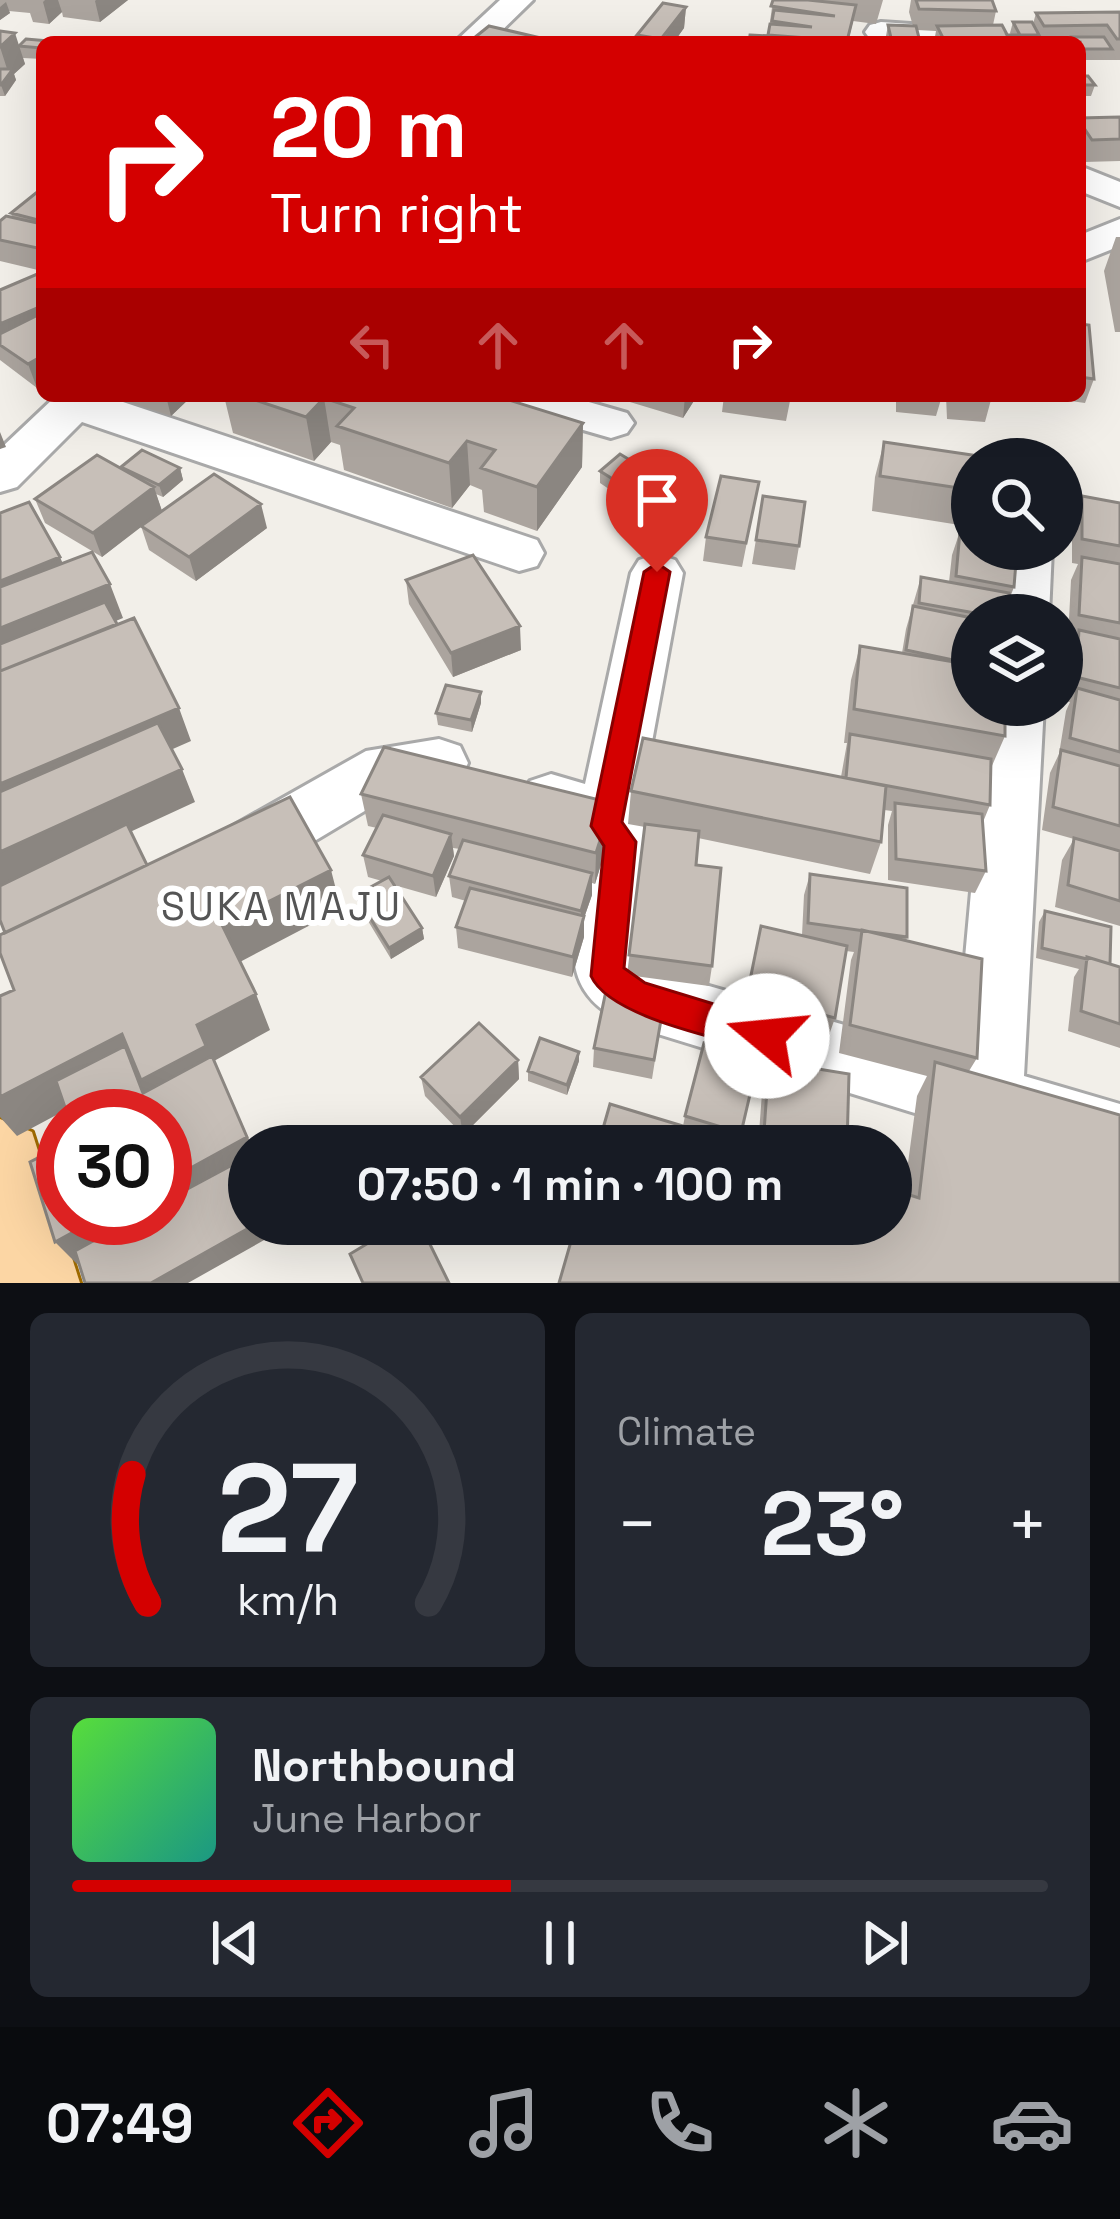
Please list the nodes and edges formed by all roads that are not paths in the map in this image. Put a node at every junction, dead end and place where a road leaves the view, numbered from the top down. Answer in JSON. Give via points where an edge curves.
{"nodes":[{"id":1,"x":518,"y":0,"type":"edge"},
{"id":2,"x":893,"y":0,"type":"edge"},
{"id":3,"x":940,"y":35,"type":"edge"},
{"id":4,"x":478,"y":36,"type":"edge"},
{"id":5,"x":881,"y":36,"type":"edge"},
{"id":6,"x":910,"y":36,"type":"edge"},
{"id":7,"x":1086,"y":180,"type":"edge"},
{"id":8,"x":1120,"y":196,"type":"edge"},
{"id":9,"x":1120,"y":231,"type":"edge"},
{"id":10,"x":1086,"y":247,"type":"edge"},
{"id":11,"x":76,"y":402,"type":"edge"},
{"id":12,"x":84,"y":402,"type":"edge"},
{"id":13,"x":536,"y":402,"type":"edge"},
{"id":14,"x":611,"y":424,"type":"dead end"},
{"id":15,"x":0,"y":476,"type":"edge"},
{"id":16,"x":519,"y":553,"type":"dead end"},
{"id":17,"x":657,"y":572,"type":"dead end"},
{"id":18,"x":1014,"y":726,"type":"edge"},
{"id":19,"x":606,"y":826,"type":"junction"},
{"id":20,"x":194,"y":880,"type":"edge"},
{"id":21,"x":987,"y":1102,"type":"junction"},
{"id":22,"x":1120,"y":1140,"type":"edge"},
{"id":23,"x":0,"y":1164,"type":"edge"},
{"id":24,"x":33,"y":1283,"type":"edge"}],
"edges":[{"from":1,"to":4,"type":"street"},
{"from":2,"to":5,"type":"street"},
{"from":3,"to":6,"type":"street"},
{"from":7,"to":8,"type":"street"},
{"from":9,"to":10,"type":"street"},
{"from":11,"to":15,"type":"street"},
{"from":12,"to":16,"type":"street"},
{"from":13,"to":14,"type":"street"},
{"from":17,"to":19,"type":"street"},
{"from":18,"to":21,"type":"street"},
{"from":19,"to":20,"type":"street","via":[[595,813],[442,763],[400,764]]},
{"from":19,"to":21,"type":"street","via":[[620,842],[608,976],[621,986]]},
{"from":21,"to":22,"type":"street"},
{"from":23,"to":24,"type":"main road"}]}
